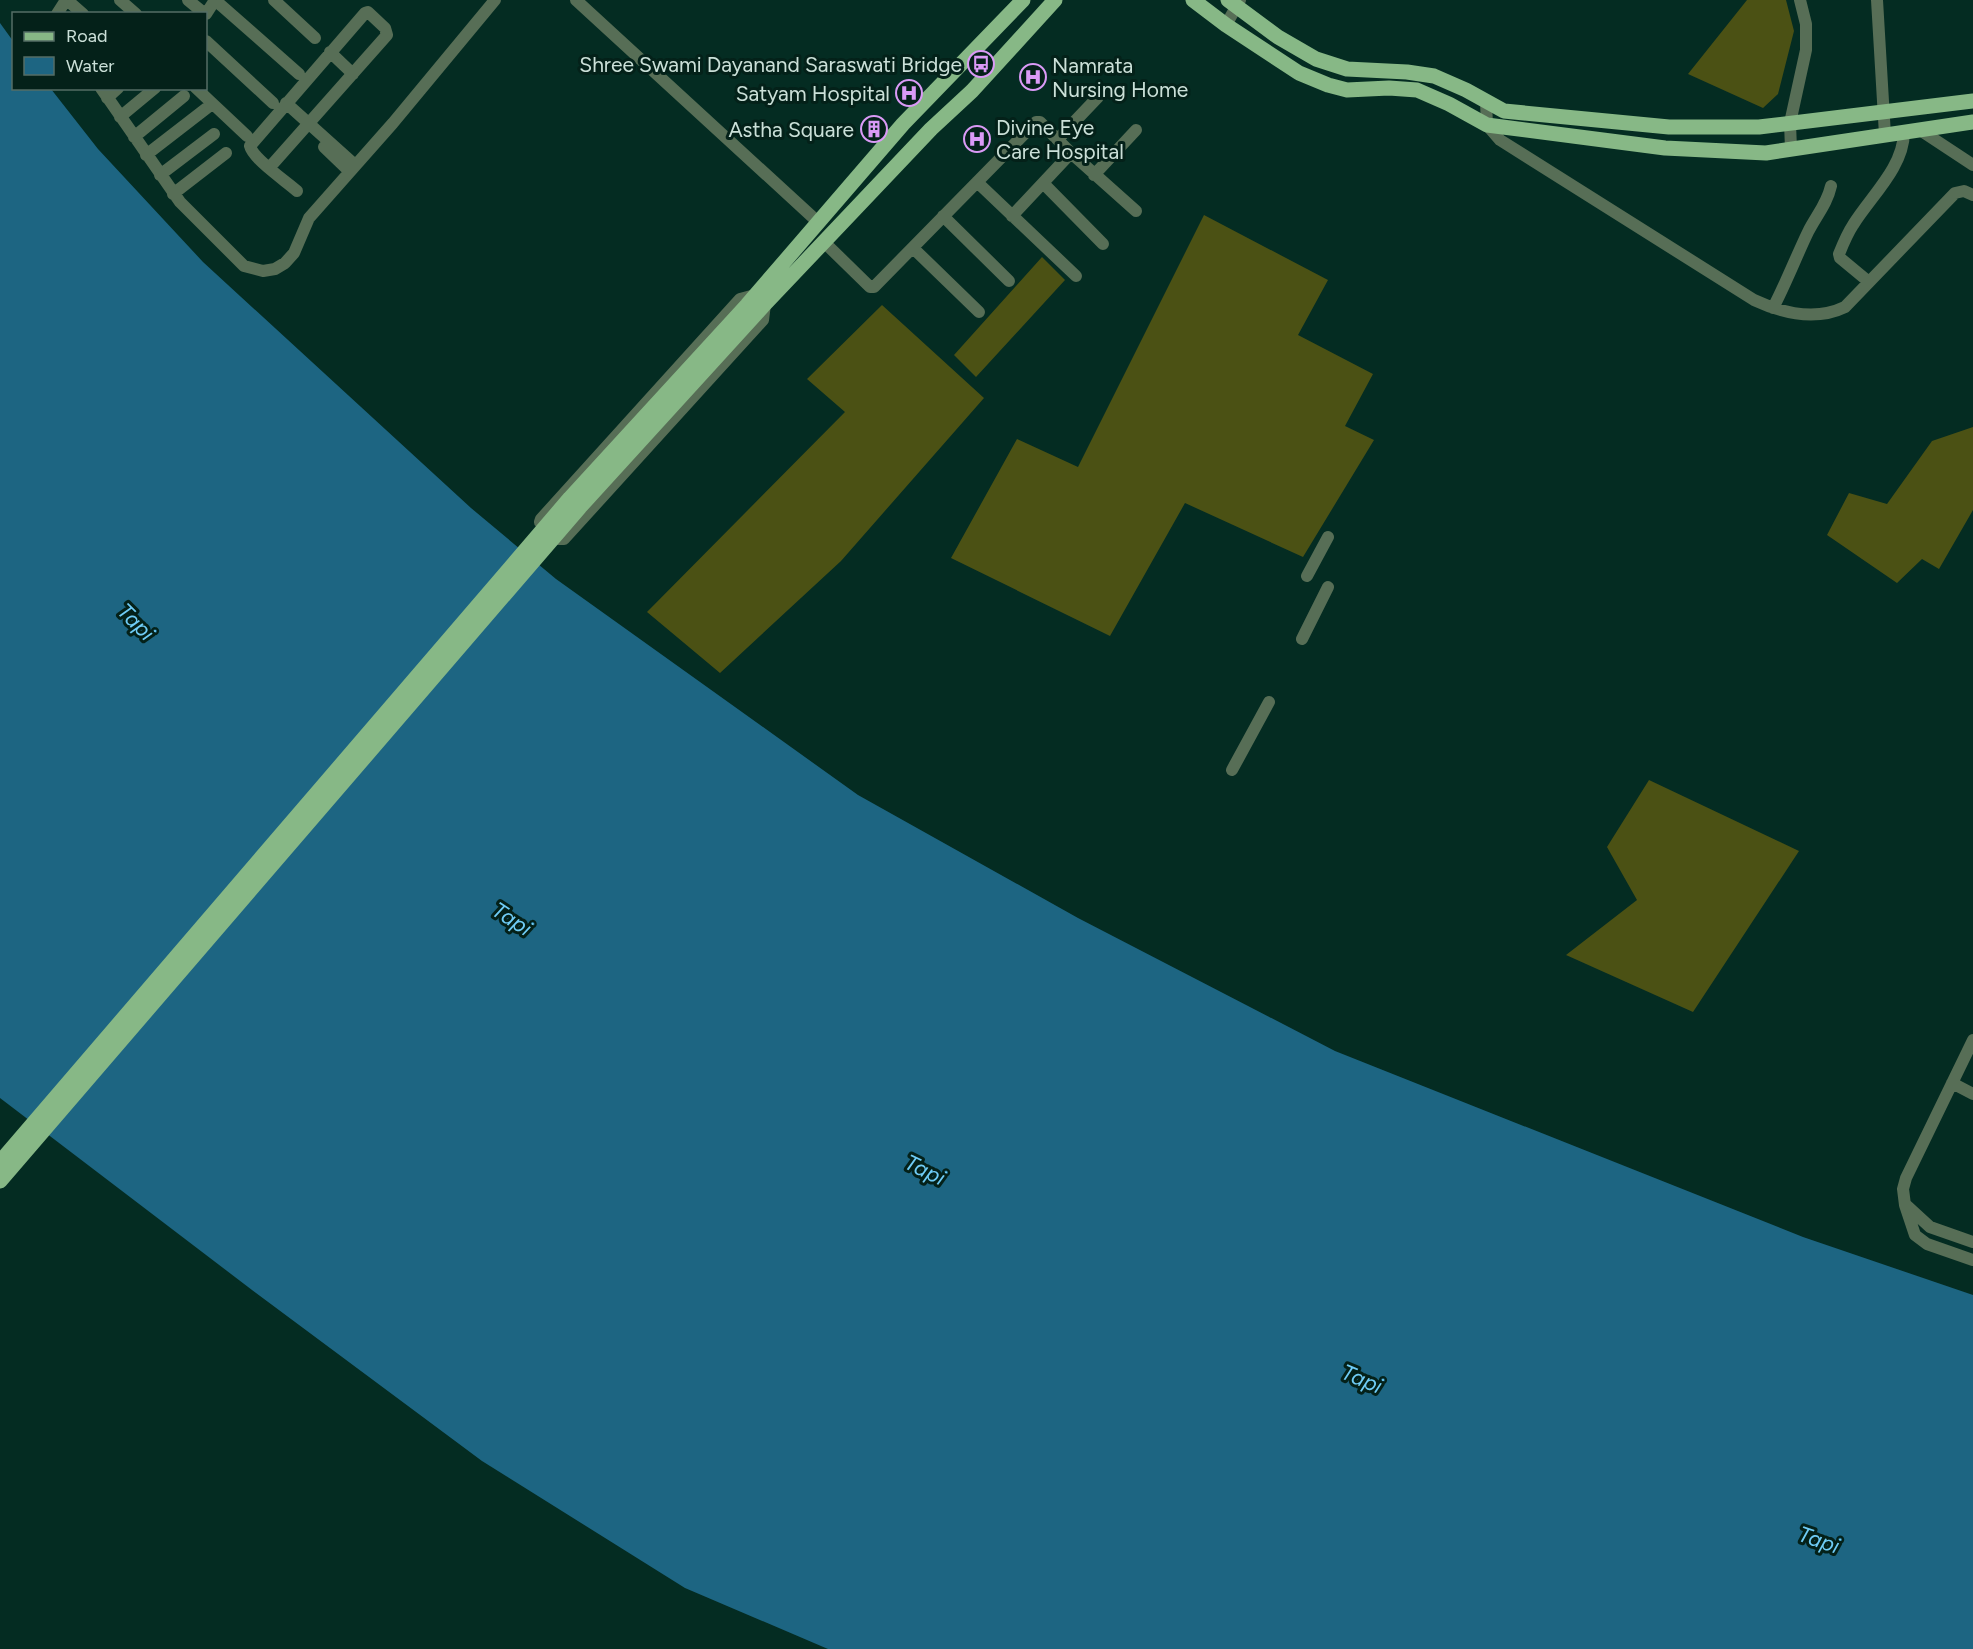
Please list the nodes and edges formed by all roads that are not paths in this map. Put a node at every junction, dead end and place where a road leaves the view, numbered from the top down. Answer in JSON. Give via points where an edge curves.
{"nodes":[{"id":1,"x":66,"y":0,"type":"edge"},
{"id":2,"x":120,"y":0,"type":"edge"},
{"id":3,"x":188,"y":0,"type":"edge"},
{"id":4,"x":274,"y":0,"type":"edge"},
{"id":5,"x":495,"y":0,"type":"edge"},
{"id":6,"x":576,"y":0,"type":"edge"},
{"id":7,"x":1023,"y":0,"type":"edge"},
{"id":8,"x":1055,"y":0,"type":"edge"},
{"id":9,"x":1193,"y":0,"type":"edge"},
{"id":10,"x":1800,"y":0,"type":"edge"},
{"id":11,"x":1877,"y":0,"type":"edge"},
{"id":12,"x":1234,"y":2,"type":"edge"},
{"id":13,"x":81,"y":12,"type":"edge"},
{"id":14,"x":134,"y":12,"type":"edge"},
{"id":15,"x":203,"y":12,"type":"edge"},
{"id":16,"x":206,"y":12,"type":"edge"},
{"id":17,"x":1227,"y":25,"type":"junction"},
{"id":18,"x":315,"y":38,"type":"dead end"},
{"id":19,"x":207,"y":42,"type":"edge"},
{"id":20,"x":330,"y":52,"type":"junction"},
{"id":21,"x":299,"y":74,"type":"dead end"},
{"id":22,"x":353,"y":74,"type":"junction"},
{"id":23,"x":153,"y":90,"type":"edge"},
{"id":24,"x":198,"y":90,"type":"edge"},
{"id":25,"x":104,"y":93,"type":"edge"},
{"id":26,"x":184,"y":96,"type":"dead end"},
{"id":27,"x":1098,"y":97,"type":"dead end"},
{"id":28,"x":1973,"y":101,"type":"edge"},
{"id":29,"x":1486,"y":102,"type":"junction"},
{"id":30,"x":279,"y":103,"type":"junction"},
{"id":31,"x":212,"y":104,"type":"junction"},
{"id":32,"x":1883,"y":112,"type":"junction"},
{"id":33,"x":120,"y":117,"type":"junction"},
{"id":34,"x":1973,"y":122,"type":"edge"},
{"id":35,"x":305,"y":123,"type":"junction"},
{"id":36,"x":1790,"y":123,"type":"junction"},
{"id":37,"x":1487,"y":125,"type":"junction"},
{"id":38,"x":1136,"y":130,"type":"dead end"},
{"id":39,"x":1920,"y":130,"type":"junction"},
{"id":40,"x":1904,"y":133,"type":"junction"},
{"id":41,"x":214,"y":134,"type":"dead end"},
{"id":42,"x":1885,"y":135,"type":"junction"},
{"id":43,"x":247,"y":136,"type":"dead end"},
{"id":44,"x":134,"y":137,"type":"junction"},
{"id":45,"x":1058,"y":140,"type":"junction"},
{"id":46,"x":1791,"y":149,"type":"junction"},
{"id":47,"x":225,"y":153,"type":"dead end"},
{"id":48,"x":1071,"y":153,"type":"junction"},
{"id":49,"x":146,"y":155,"type":"junction"},
{"id":50,"x":1973,"y":165,"type":"edge"},
{"id":51,"x":270,"y":167,"type":"junction"},
{"id":52,"x":352,"y":168,"type":"junction"},
{"id":53,"x":1094,"y":175,"type":"junction"},
{"id":54,"x":160,"y":176,"type":"junction"},
{"id":55,"x":976,"y":182,"type":"junction"},
{"id":56,"x":1043,"y":183,"type":"junction"},
{"id":57,"x":1831,"y":186,"type":"dead end"},
{"id":58,"x":297,"y":191,"type":"dead end"},
{"id":59,"x":173,"y":194,"type":"junction"},
{"id":60,"x":1973,"y":195,"type":"edge"},
{"id":61,"x":1136,"y":211,"type":"dead end"},
{"id":62,"x":943,"y":216,"type":"junction"},
{"id":63,"x":1012,"y":216,"type":"junction"},
{"id":64,"x":819,"y":223,"type":"junction"},
{"id":65,"x":827,"y":238,"type":"junction"},
{"id":66,"x":1103,"y":244,"type":"dead end"},
{"id":67,"x":913,"y":248,"type":"junction"},
{"id":68,"x":1076,"y":276,"type":"dead end"},
{"id":69,"x":1009,"y":281,"type":"dead end"},
{"id":70,"x":1869,"y":282,"type":"junction"},
{"id":71,"x":760,"y":300,"type":"junction"},
{"id":72,"x":1773,"y":308,"type":"junction"},
{"id":73,"x":979,"y":312,"type":"dead end"},
{"id":74,"x":575,"y":502,"type":"junction"},
{"id":75,"x":1328,"y":537,"type":"dead end"},
{"id":76,"x":1307,"y":576,"type":"dead end"},
{"id":77,"x":1328,"y":587,"type":"dead end"},
{"id":78,"x":1302,"y":639,"type":"dead end"},
{"id":79,"x":1269,"y":702,"type":"dead end"},
{"id":80,"x":1232,"y":770,"type":"dead end"},
{"id":81,"x":1973,"y":1040,"type":"edge"},
{"id":82,"x":1952,"y":1083,"type":"junction"},
{"id":83,"x":1973,"y":1094,"type":"edge"},
{"id":84,"x":0,"y":1161,"type":"edge"},
{"id":85,"x":0,"y":1180,"type":"edge"},
{"id":86,"x":1905,"y":1204,"type":"junction"},
{"id":87,"x":1973,"y":1242,"type":"edge"},
{"id":88,"x":1973,"y":1260,"type":"edge"}],
"edges":[{"from":1,"to":13,"type":"street"},
{"from":2,"to":14,"type":"street"},
{"from":3,"to":15,"type":"street"},
{"from":4,"to":18,"type":"street"},
{"from":5,"to":52,"type":"street"},
{"from":6,"to":64,"type":"street"},
{"from":7,"to":64,"type":"main road","via":[[903,124]]},
{"from":8,"to":65,"type":"main road","via":[[980,83],[930,129]]},
{"from":9,"to":17,"type":"main road"},
{"from":10,"to":36,"type":"street","via":[[1806,24],[1806,50]]},
{"from":11,"to":32,"type":"street"},
{"from":12,"to":17,"type":"street"},
{"from":12,"to":29,"type":"main road","via":[[1278,37],[1316,59],[1347,69],[1434,76]]},
{"from":16,"to":21,"type":"street","via":[[215,0]]},
{"from":17,"to":37,"type":"main road","via":[[1299,73],[1328,85],[1347,90],[1417,90]]},
{"from":19,"to":30,"type":"street"},
{"from":20,"to":22,"type":"street"},
{"from":20,"to":22,"type":"street","via":[[365,13],[386,28],[387,35]]},
{"from":20,"to":30,"type":"street"},
{"from":22,"to":35,"type":"street"},
{"from":23,"to":33,"type":"street"},
{"from":24,"to":31,"type":"street"},
{"from":25,"to":33,"type":"street"},
{"from":26,"to":44,"type":"street"},
{"from":27,"to":45,"type":"street"},
{"from":28,"to":32,"type":"main road"},
{"from":29,"to":36,"type":"main road","via":[[1504,111],[1669,127]]},
{"from":29,"to":37,"type":"street"},
{"from":30,"to":35,"type":"street"},
{"from":30,"to":51,"type":"street","via":[[250,146]]},
{"from":31,"to":43,"type":"street"},
{"from":31,"to":49,"type":"street"},
{"from":32,"to":36,"type":"main road"},
{"from":32,"to":42,"type":"street"},
{"from":33,"to":44,"type":"street"},
{"from":34,"to":39,"type":"main road"},
{"from":35,"to":51,"type":"street"},
{"from":35,"to":52,"type":"street"},
{"from":36,"to":46,"type":"street"},
{"from":37,"to":46,"type":"main road","via":[[1665,148],[1766,153]]},
{"from":37,"to":72,"type":"street","via":[[1500,140],[1754,300]]},
{"from":38,"to":53,"type":"street"},
{"from":39,"to":40,"type":"main road"},
{"from":39,"to":50,"type":"street"},
{"from":40,"to":42,"type":"main road"},
{"from":40,"to":70,"type":"street","via":[[1898,160],[1852,226],[1839,254]]},
{"from":41,"to":54,"type":"street"},
{"from":42,"to":46,"type":"main road"},
{"from":44,"to":49,"type":"street"},
{"from":45,"to":48,"type":"street"},
{"from":45,"to":55,"type":"street","via":[[1040,122],[1033,123]]},
{"from":47,"to":59,"type":"street"},
{"from":48,"to":53,"type":"street"},
{"from":48,"to":56,"type":"street"},
{"from":49,"to":54,"type":"street"},
{"from":51,"to":58,"type":"street"},
{"from":52,"to":59,"type":"street","via":[[309,218],[294,253],[275,269],[262,272],[244,266]]},
{"from":53,"to":61,"type":"street"},
{"from":54,"to":59,"type":"street"},
{"from":55,"to":62,"type":"street"},
{"from":55,"to":63,"type":"street"},
{"from":56,"to":63,"type":"street"},
{"from":56,"to":66,"type":"street"},
{"from":57,"to":72,"type":"street"},
{"from":60,"to":70,"type":"street","via":[[1955,193]]},
{"from":62,"to":67,"type":"street"},
{"from":62,"to":69,"type":"street"},
{"from":63,"to":68,"type":"street"},
{"from":64,"to":65,"type":"main road"},
{"from":64,"to":71,"type":"main road"},
{"from":65,"to":67,"type":"street","via":[[872,288]]},
{"from":65,"to":71,"type":"main road"},
{"from":67,"to":73,"type":"street"},
{"from":70,"to":72,"type":"street","via":[[1845,307],[1830,314]]},
{"from":71,"to":71,"type":"street","via":[[740,299],[540,522],[564,539],[763,320]]},
{"from":71,"to":74,"type":"main road"},
{"from":74,"to":84,"type":"main road"},
{"from":74,"to":85,"type":"main road"},
{"from":75,"to":76,"type":"street"},
{"from":77,"to":78,"type":"street"},
{"from":79,"to":80,"type":"street"},
{"from":81,"to":82,"type":"street"},
{"from":82,"to":83,"type":"street"},
{"from":82,"to":86,"type":"street","via":[[1906,1178]]},
{"from":86,"to":87,"type":"street","via":[[1930,1227]]},
{"from":86,"to":88,"type":"street","via":[[1912,1230],[1921,1240]]}]}
